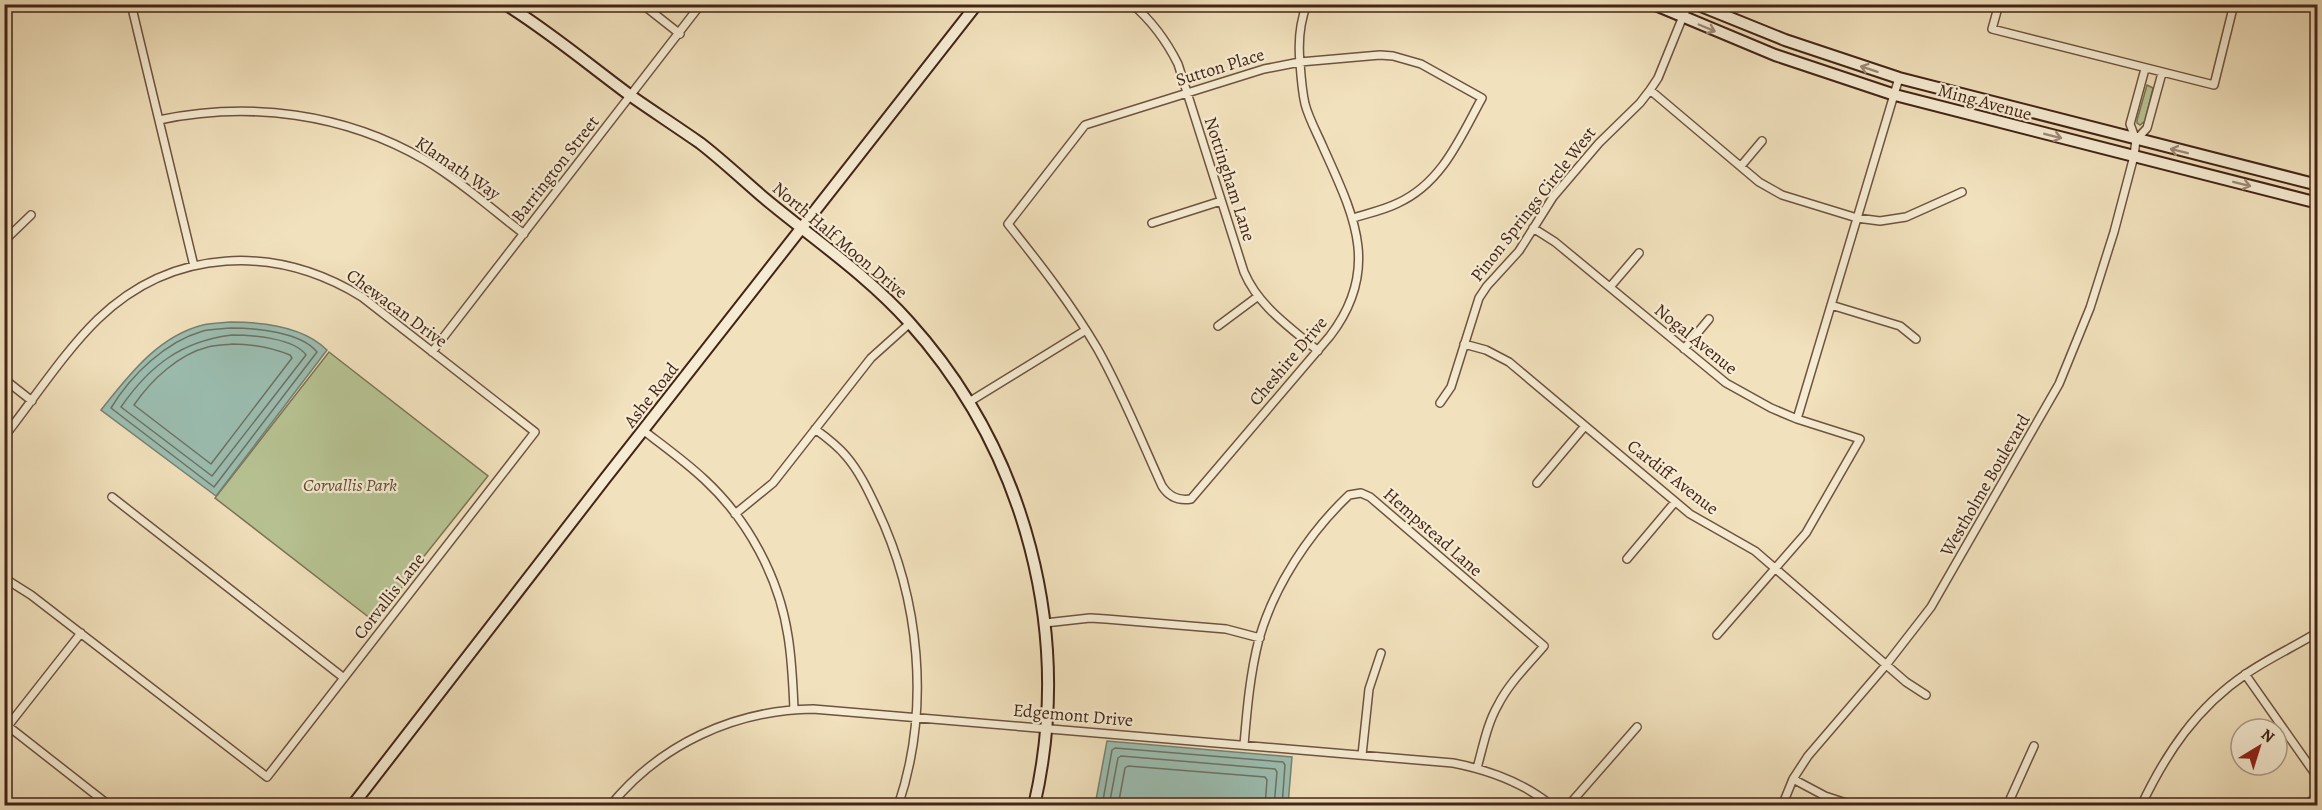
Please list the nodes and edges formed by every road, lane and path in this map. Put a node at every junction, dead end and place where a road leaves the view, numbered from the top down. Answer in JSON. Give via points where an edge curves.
{"nodes":[{"id":1,"x":131,"y":4,"type":"edge"},
{"id":2,"x":505,"y":4,"type":"edge"},
{"id":3,"x":642,"y":4,"type":"edge"},
{"id":4,"x":701,"y":4,"type":"edge"},
{"id":5,"x":977,"y":4,"type":"edge"},
{"id":6,"x":1132,"y":4,"type":"edge"},
{"id":7,"x":1307,"y":4,"type":"edge"},
{"id":8,"x":1653,"y":4,"type":"edge"},
{"id":9,"x":1688,"y":4,"type":"edge"},
{"id":10,"x":1696,"y":4,"type":"edge"},
{"id":11,"x":1999,"y":4,"type":"edge"},
{"id":12,"x":2234,"y":4,"type":"edge"},
{"id":13,"x":1684,"y":18,"type":"junction"},
{"id":14,"x":680,"y":34,"type":"junction"},
{"id":15,"x":1300,"y":62,"type":"junction"},
{"id":16,"x":2145,"y":69,"type":"junction"},
{"id":17,"x":2162,"y":73,"type":"junction"},
{"id":18,"x":1899,"y":78,"type":"junction"},
{"id":19,"x":1650,"y":90,"type":"junction"},
{"id":20,"x":1187,"y":93,"type":"junction"},
{"id":21,"x":1895,"y":95,"type":"junction"},
{"id":22,"x":632,"y":96,"type":"junction"},
{"id":23,"x":159,"y":120,"type":"junction"},
{"id":24,"x":2136,"y":140,"type":"junction"},
{"id":25,"x":1762,"y":141,"type":"dead end"},
{"id":26,"x":2134,"y":156,"type":"junction"},
{"id":27,"x":1741,"y":166,"type":"junction"},
{"id":28,"x":2318,"y":185,"type":"edge"},
{"id":29,"x":1962,"y":192,"type":"dead end"},
{"id":30,"x":1221,"y":201,"type":"junction"},
{"id":31,"x":2318,"y":203,"type":"edge"},
{"id":32,"x":31,"y":214,"type":"dead end"},
{"id":33,"x":1353,"y":218,"type":"junction"},
{"id":34,"x":1857,"y":218,"type":"junction"},
{"id":35,"x":1152,"y":223,"type":"dead end"},
{"id":36,"x":1533,"y":228,"type":"junction"},
{"id":37,"x":802,"y":229,"type":"junction"},
{"id":38,"x":524,"y":234,"type":"junction"},
{"id":39,"x":4,"y":241,"type":"edge"},
{"id":40,"x":1639,"y":253,"type":"dead end"},
{"id":41,"x":195,"y":266,"type":"junction"},
{"id":42,"x":1610,"y":287,"type":"junction"},
{"id":43,"x":1257,"y":297,"type":"junction"},
{"id":44,"x":1831,"y":305,"type":"junction"},
{"id":45,"x":1709,"y":319,"type":"dead end"},
{"id":46,"x":910,"y":323,"type":"junction"},
{"id":47,"x":1218,"y":326,"type":"dead end"},
{"id":48,"x":1086,"y":330,"type":"junction"},
{"id":49,"x":1916,"y":339,"type":"dead end"},
{"id":50,"x":1464,"y":344,"type":"junction"},
{"id":51,"x":1683,"y":349,"type":"junction"},
{"id":52,"x":1318,"y":351,"type":"junction"},
{"id":53,"x":432,"y":352,"type":"junction"},
{"id":54,"x":4,"y":380,"type":"edge"},
{"id":55,"x":32,"y":401,"type":"junction"},
{"id":56,"x":969,"y":402,"type":"junction"},
{"id":57,"x":1440,"y":404,"type":"dead end"},
{"id":58,"x":1797,"y":419,"type":"junction"},
{"id":59,"x":1585,"y":426,"type":"junction"},
{"id":60,"x":816,"y":429,"type":"junction"},
{"id":61,"x":644,"y":431,"type":"junction"},
{"id":62,"x":535,"y":432,"type":"joint"},
{"id":63,"x":4,"y":437,"type":"edge"},
{"id":64,"x":1537,"y":483,"type":"dead end"},
{"id":65,"x":112,"y":497,"type":"dead end"},
{"id":66,"x":1676,"y":502,"type":"junction"},
{"id":67,"x":735,"y":514,"type":"junction"},
{"id":68,"x":1627,"y":559,"type":"dead end"},
{"id":69,"x":1776,"y":568,"type":"junction"},
{"id":70,"x":4,"y":578,"type":"edge"},
{"id":71,"x":1045,"y":623,"type":"junction"},
{"id":72,"x":2318,"y":632,"type":"edge"},
{"id":73,"x":81,"y":633,"type":"junction"},
{"id":74,"x":1717,"y":635,"type":"dead end"},
{"id":75,"x":1260,"y":638,"type":"junction"},
{"id":76,"x":1382,"y":652,"type":"dead end"},
{"id":77,"x":1887,"y":665,"type":"junction"},
{"id":78,"x":2245,"y":674,"type":"junction"},
{"id":79,"x":344,"y":678,"type":"junction"},
{"id":80,"x":1926,"y":695,"type":"dead end"},
{"id":81,"x":794,"y":709,"type":"junction"},
{"id":82,"x":915,"y":717,"type":"junction"},
{"id":83,"x":6,"y":726,"type":"edge"},
{"id":84,"x":1637,"y":727,"type":"dead end"},
{"id":85,"x":1047,"y":728,"type":"junction"},
{"id":86,"x":1244,"y":745,"type":"junction"},
{"id":87,"x":2034,"y":746,"type":"dead end"},
{"id":88,"x":1362,"y":755,"type":"junction"},
{"id":89,"x":1477,"y":768,"type":"junction"},
{"id":90,"x":2318,"y":778,"type":"edge"},
{"id":91,"x":1793,"y":779,"type":"junction"},
{"id":92,"x":2318,"y":796,"type":"edge"},
{"id":93,"x":110,"y":806,"type":"edge"},
{"id":94,"x":352,"y":806,"type":"edge"},
{"id":95,"x":610,"y":806,"type":"edge"},
{"id":96,"x":898,"y":806,"type":"edge"},
{"id":97,"x":1034,"y":806,"type":"edge"},
{"id":98,"x":1552,"y":806,"type":"edge"},
{"id":99,"x":1568,"y":806,"type":"edge"},
{"id":100,"x":1782,"y":806,"type":"edge"},
{"id":101,"x":1855,"y":806,"type":"edge"},
{"id":102,"x":2007,"y":806,"type":"edge"},
{"id":103,"x":2141,"y":806,"type":"edge"},
{"id":104,"x":2304,"y":806,"type":"edge"}],
"edges":[{"from":1,"to":23,"type":"street"},
{"from":2,"to":22,"type":"street","name":"North Half Moon Drive"},
{"from":3,"to":14,"type":"street"},
{"from":4,"to":14,"type":"street","name":"Barrington Street"},
{"from":5,"to":37,"type":"street","name":"Ashe Road"},
{"from":6,"to":20,"type":"street","name":"Nottingham Lane","via":[[1161,34],[1178,64]]},
{"from":7,"to":15,"type":"street","name":"Cheshire Drive","via":[[1300,26]]},
{"from":8,"to":13,"type":"street","name":"Ming Avenue"},
{"from":9,"to":13,"type":"street","name":"Pinon Springs Circle West"},
{"from":18,"to":10,"type":"street","name":"Ming Avenue","one_way":true,"via":[[1785,40]]},
{"from":11,"to":16,"type":"street","via":[[1992,29]]},
{"from":12,"to":17,"type":"street","via":[[2214,85]]},
{"from":13,"to":19,"type":"street","name":"Pinon Springs Circle West"},
{"from":13,"to":21,"type":"street","name":"Ming Avenue","one_way":true,"via":[[1775,55]]},
{"from":14,"to":22,"type":"street","name":"Barrington Street"},
{"from":15,"to":20,"type":"street","name":"Sutton Place"},
{"from":15,"to":33,"type":"street","name":"Cheshire Drive","via":[[1306,106]]},
{"from":15,"to":33,"type":"street","name":"Sutton Place","via":[[1394,56],[1421,64],[1482,98],[1447,161],[1426,185],[1399,203]]},
{"from":16,"to":17,"type":"street"},
{"from":16,"to":24,"type":"street","name":"Westholme Boulevard","via":[[2130,124]]},
{"from":17,"to":24,"type":"street","name":"Westholme Boulevard","via":[[2146,128]]},
{"from":18,"to":21,"type":"street"},
{"from":18,"to":24,"type":"street","name":"Ming Avenue"},
{"from":19,"to":27,"type":"street"},
{"from":19,"to":36,"type":"street","name":"Pinon Springs Circle West","via":[[1553,197]]},
{"from":20,"to":30,"type":"street","name":"Nottingham Lane"},
{"from":20,"to":48,"type":"street","name":"Sutton Place","via":[[1085,125],[1008,224]]},
{"from":21,"to":26,"type":"street","name":"Ming Avenue","one_way":true},
{"from":21,"to":34,"type":"street"},
{"from":22,"to":37,"type":"street","name":"North Half Moon Drive","via":[[701,144]]},
{"from":22,"to":38,"type":"street","name":"Barrington Street"},
{"from":23,"to":38,"type":"street","name":"Klamath Way","via":[[202,113],[265,111],[345,125],[425,160]]},
{"from":23,"to":41,"type":"street"},
{"from":24,"to":26,"type":"street","name":"Westholme Boulevard"},
{"from":28,"to":24,"type":"street","name":"Ming Avenue","one_way":true},
{"from":25,"to":27,"type":"street"},
{"from":26,"to":31,"type":"street","name":"Ming Avenue","one_way":true},
{"from":26,"to":77,"type":"street","name":"Westholme Boulevard","via":[[2099,283],[2058,384],[1951,574]]},
{"from":27,"to":34,"type":"street","via":[[1782,195]]},
{"from":29,"to":34,"type":"street","via":[[1905,217],[1880,221]]},
{"from":30,"to":35,"type":"street"},
{"from":30,"to":43,"type":"street","name":"Nottingham Lane","via":[[1244,272]]},
{"from":32,"to":39,"type":"street"},
{"from":33,"to":52,"type":"street","name":"Cheshire Drive","via":[[1359,251],[1355,286],[1344,316]]},
{"from":34,"to":44,"type":"street"},
{"from":36,"to":42,"type":"street","name":"Nogal Avenue"},
{"from":36,"to":50,"type":"street","name":"Pinon Springs Circle West","via":[[1479,298]]},
{"from":37,"to":46,"type":"street","name":"North Half Moon Drive","via":[[878,290]]},
{"from":37,"to":61,"type":"street","name":"Ashe Road"},
{"from":38,"to":53,"type":"street","name":"Barrington Street"},
{"from":40,"to":42,"type":"street"},
{"from":41,"to":53,"type":"street","name":"Chewacan Drive","via":[[252,260],[308,270],[362,297]]},
{"from":41,"to":55,"type":"street","name":"Chewacan Drive","via":[[156,279],[113,306],[83,336]]},
{"from":42,"to":51,"type":"street","name":"Nogal Avenue"},
{"from":43,"to":47,"type":"street"},
{"from":43,"to":52,"type":"street","name":"Nottingham Lane"},
{"from":44,"to":49,"type":"street","via":[[1900,326]]},
{"from":44,"to":58,"type":"street"},
{"from":45,"to":51,"type":"street"},
{"from":46,"to":56,"type":"street","name":"North Half Moon Drive"},
{"from":46,"to":60,"type":"street","via":[[871,358]]},
{"from":48,"to":52,"type":"street","name":"Cheshire Drive","via":[[1115,381],[1162,486],[1179,499],[1195,495]]},
{"from":48,"to":56,"type":"street"},
{"from":50,"to":57,"type":"street","name":"Pinon Springs Circle West","via":[[1451,387]]},
{"from":50,"to":59,"type":"street","name":"Cardiff Avenue","via":[[1509,362]]},
{"from":51,"to":58,"type":"street","name":"Nogal Avenue","via":[[1726,383]]},
{"from":53,"to":62,"type":"street","name":"Chewacan Drive"},
{"from":54,"to":55,"type":"street"},
{"from":55,"to":63,"type":"street","name":"Chewacan Drive"},
{"from":56,"to":71,"type":"street","name":"North Half Moon Drive","via":[[1004,468],[1017,503],[1035,566]]},
{"from":58,"to":69,"type":"street","name":"Nogal Avenue","via":[[1860,439],[1806,533]]},
{"from":59,"to":64,"type":"street"},
{"from":59,"to":66,"type":"street","name":"Cardiff Avenue"},
{"from":60,"to":67,"type":"street","via":[[773,483]]},
{"from":60,"to":82,"type":"street","via":[[837,446],[857,472],[894,548],[913,630]]},
{"from":61,"to":67,"type":"street","via":[[700,476]]},
{"from":61,"to":94,"type":"street","name":"Ashe Road"},
{"from":62,"to":79,"type":"street","name":"Corvallis Lane"},
{"from":65,"to":79,"type":"street"},
{"from":66,"to":68,"type":"street"},
{"from":66,"to":69,"type":"street","name":"Cardiff Avenue","via":[[1699,521],[1755,551]]},
{"from":67,"to":81,"type":"street","via":[[766,564],[783,610]]},
{"from":69,"to":74,"type":"street"},
{"from":69,"to":77,"type":"street","name":"Cardiff Avenue"},
{"from":70,"to":73,"type":"street"},
{"from":71,"to":75,"type":"street","via":[[1106,619],[1226,629]]},
{"from":71,"to":85,"type":"street","name":"North Half Moon Drive"},
{"from":72,"to":78,"type":"street"},
{"from":73,"to":79,"type":"street","name":"Corvallis Lane","via":[[267,777]]},
{"from":73,"to":83,"type":"street"},
{"from":75,"to":86,"type":"street","name":"Hempstead Lane"},
{"from":75,"to":89,"type":"street","name":"Hempstead Lane","via":[[1283,582],[1309,541],[1349,495],[1366,494],[1544,646],[1497,705]]},
{"from":76,"to":88,"type":"street","via":[[1369,689]]},
{"from":77,"to":80,"type":"street","name":"Cardiff Avenue"},
{"from":77,"to":91,"type":"street","name":"Westholme Boulevard","via":[[1808,756]]},
{"from":78,"to":90,"type":"street"},
{"from":78,"to":103,"type":"street","via":[[2210,702],[2179,737]]},
{"from":81,"to":82,"type":"street","name":"Edgemont Drive"},
{"from":81,"to":95,"type":"street","name":"Edgemont Drive","via":[[751,716],[688,741],[649,767]]},
{"from":82,"to":85,"type":"street","name":"Edgemont Drive"},
{"from":82,"to":96,"type":"street"},
{"from":83,"to":93,"type":"street"},
{"from":84,"to":99,"type":"street"},
{"from":85,"to":86,"type":"street","name":"Edgemont Drive"},
{"from":85,"to":97,"type":"street","name":"North Half Moon Drive"},
{"from":86,"to":88,"type":"street","name":"Edgemont Drive"},
{"from":87,"to":102,"type":"street"},
{"from":88,"to":89,"type":"street","name":"Edgemont Drive"},
{"from":89,"to":98,"type":"street","name":"Edgemont Drive","via":[[1521,785]]},
{"from":91,"to":100,"type":"street","name":"Westholme Boulevard"},
{"from":91,"to":101,"type":"street"},
{"from":92,"to":104,"type":"street"}]}
